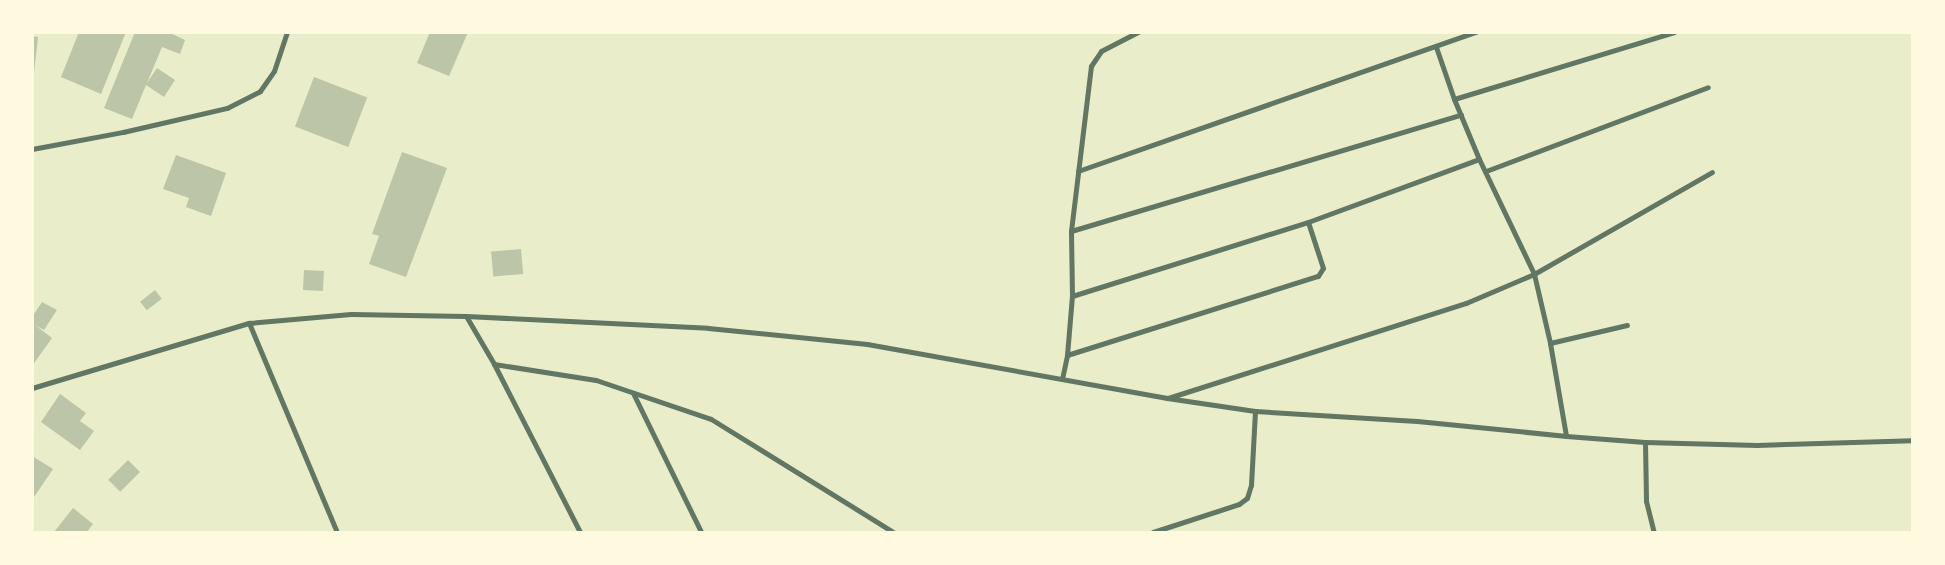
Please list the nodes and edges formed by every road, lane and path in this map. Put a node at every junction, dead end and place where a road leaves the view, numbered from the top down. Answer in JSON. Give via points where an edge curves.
{"nodes":[{"id":1,"x":287,"y":32,"type":"edge"},
{"id":2,"x":1138,"y":32,"type":"edge"},
{"id":3,"x":1476,"y":32,"type":"edge"},
{"id":4,"x":1674,"y":32,"type":"edge"},
{"id":5,"x":1436,"y":47,"type":"junction"},
{"id":6,"x":1708,"y":87,"type":"dead end"},
{"id":7,"x":1454,"y":99,"type":"junction"},
{"id":8,"x":1462,"y":115,"type":"junction"},
{"id":9,"x":32,"y":149,"type":"edge"},
{"id":10,"x":1479,"y":159,"type":"junction"},
{"id":11,"x":1078,"y":171,"type":"junction"},
{"id":12,"x":1486,"y":171,"type":"junction"},
{"id":13,"x":1712,"y":172,"type":"dead end"},
{"id":14,"x":1308,"y":222,"type":"junction"},
{"id":15,"x":1071,"y":231,"type":"junction"},
{"id":16,"x":1534,"y":274,"type":"junction"},
{"id":17,"x":1072,"y":296,"type":"junction"},
{"id":18,"x":466,"y":316,"type":"junction"},
{"id":19,"x":249,"y":323,"type":"junction"},
{"id":20,"x":1627,"y":325,"type":"dead end"},
{"id":21,"x":1550,"y":343,"type":"junction"},
{"id":22,"x":1067,"y":356,"type":"junction"},
{"id":23,"x":494,"y":364,"type":"junction"},
{"id":24,"x":1062,"y":379,"type":"junction"},
{"id":25,"x":32,"y":388,"type":"edge"},
{"id":26,"x":633,"y":393,"type":"junction"},
{"id":27,"x":1167,"y":398,"type":"junction"},
{"id":28,"x":1255,"y":411,"type":"junction"},
{"id":29,"x":1566,"y":436,"type":"junction"},
{"id":30,"x":1912,"y":440,"type":"edge"},
{"id":31,"x":1645,"y":442,"type":"junction"},
{"id":32,"x":337,"y":532,"type":"edge"},
{"id":33,"x":580,"y":532,"type":"edge"},
{"id":34,"x":701,"y":532,"type":"edge"},
{"id":35,"x":893,"y":532,"type":"edge"},
{"id":36,"x":1153,"y":532,"type":"edge"},
{"id":37,"x":1654,"y":532,"type":"edge"}],
"edges":[{"from":1,"to":9,"type":"street","via":[[274,71],[260,91],[227,108]]},
{"from":2,"to":11,"type":"street","via":[[1101,51],[1093,60]]},
{"from":3,"to":5,"type":"street"},
{"from":4,"to":7,"type":"street"},
{"from":5,"to":7,"type":"street"},
{"from":5,"to":11,"type":"street"},
{"from":6,"to":12,"type":"street"},
{"from":7,"to":8,"type":"street"},
{"from":8,"to":10,"type":"street"},
{"from":8,"to":15,"type":"street"},
{"from":10,"to":12,"type":"street"},
{"from":10,"to":14,"type":"street"},
{"from":11,"to":15,"type":"street"},
{"from":12,"to":16,"type":"street"},
{"from":13,"to":16,"type":"street"},
{"from":14,"to":17,"type":"street"},
{"from":14,"to":22,"type":"street","via":[[1323,268],[1318,276]]},
{"from":15,"to":17,"type":"street"},
{"from":16,"to":21,"type":"street"},
{"from":16,"to":27,"type":"street","via":[[1466,303]]},
{"from":17,"to":22,"type":"street"},
{"from":18,"to":19,"type":"street","via":[[351,314]]},
{"from":18,"to":23,"type":"street"},
{"from":18,"to":24,"type":"street","via":[[708,328],[858,343]]},
{"from":19,"to":25,"type":"street"},
{"from":19,"to":32,"type":"street"},
{"from":20,"to":21,"type":"street"},
{"from":21,"to":29,"type":"street"},
{"from":22,"to":24,"type":"street"},
{"from":23,"to":26,"type":"street","via":[[596,380]]},
{"from":23,"to":33,"type":"street"},
{"from":24,"to":27,"type":"street"},
{"from":26,"to":34,"type":"street"},
{"from":26,"to":35,"type":"street","via":[[711,419]]},
{"from":27,"to":28,"type":"street"},
{"from":28,"to":29,"type":"street","via":[[1417,421]]},
{"from":28,"to":36,"type":"street","via":[[1251,485],[1247,498],[1239,504]]},
{"from":29,"to":31,"type":"street"},
{"from":30,"to":31,"type":"street","via":[[1757,445]]},
{"from":31,"to":37,"type":"street","via":[[1646,500]]}]}
